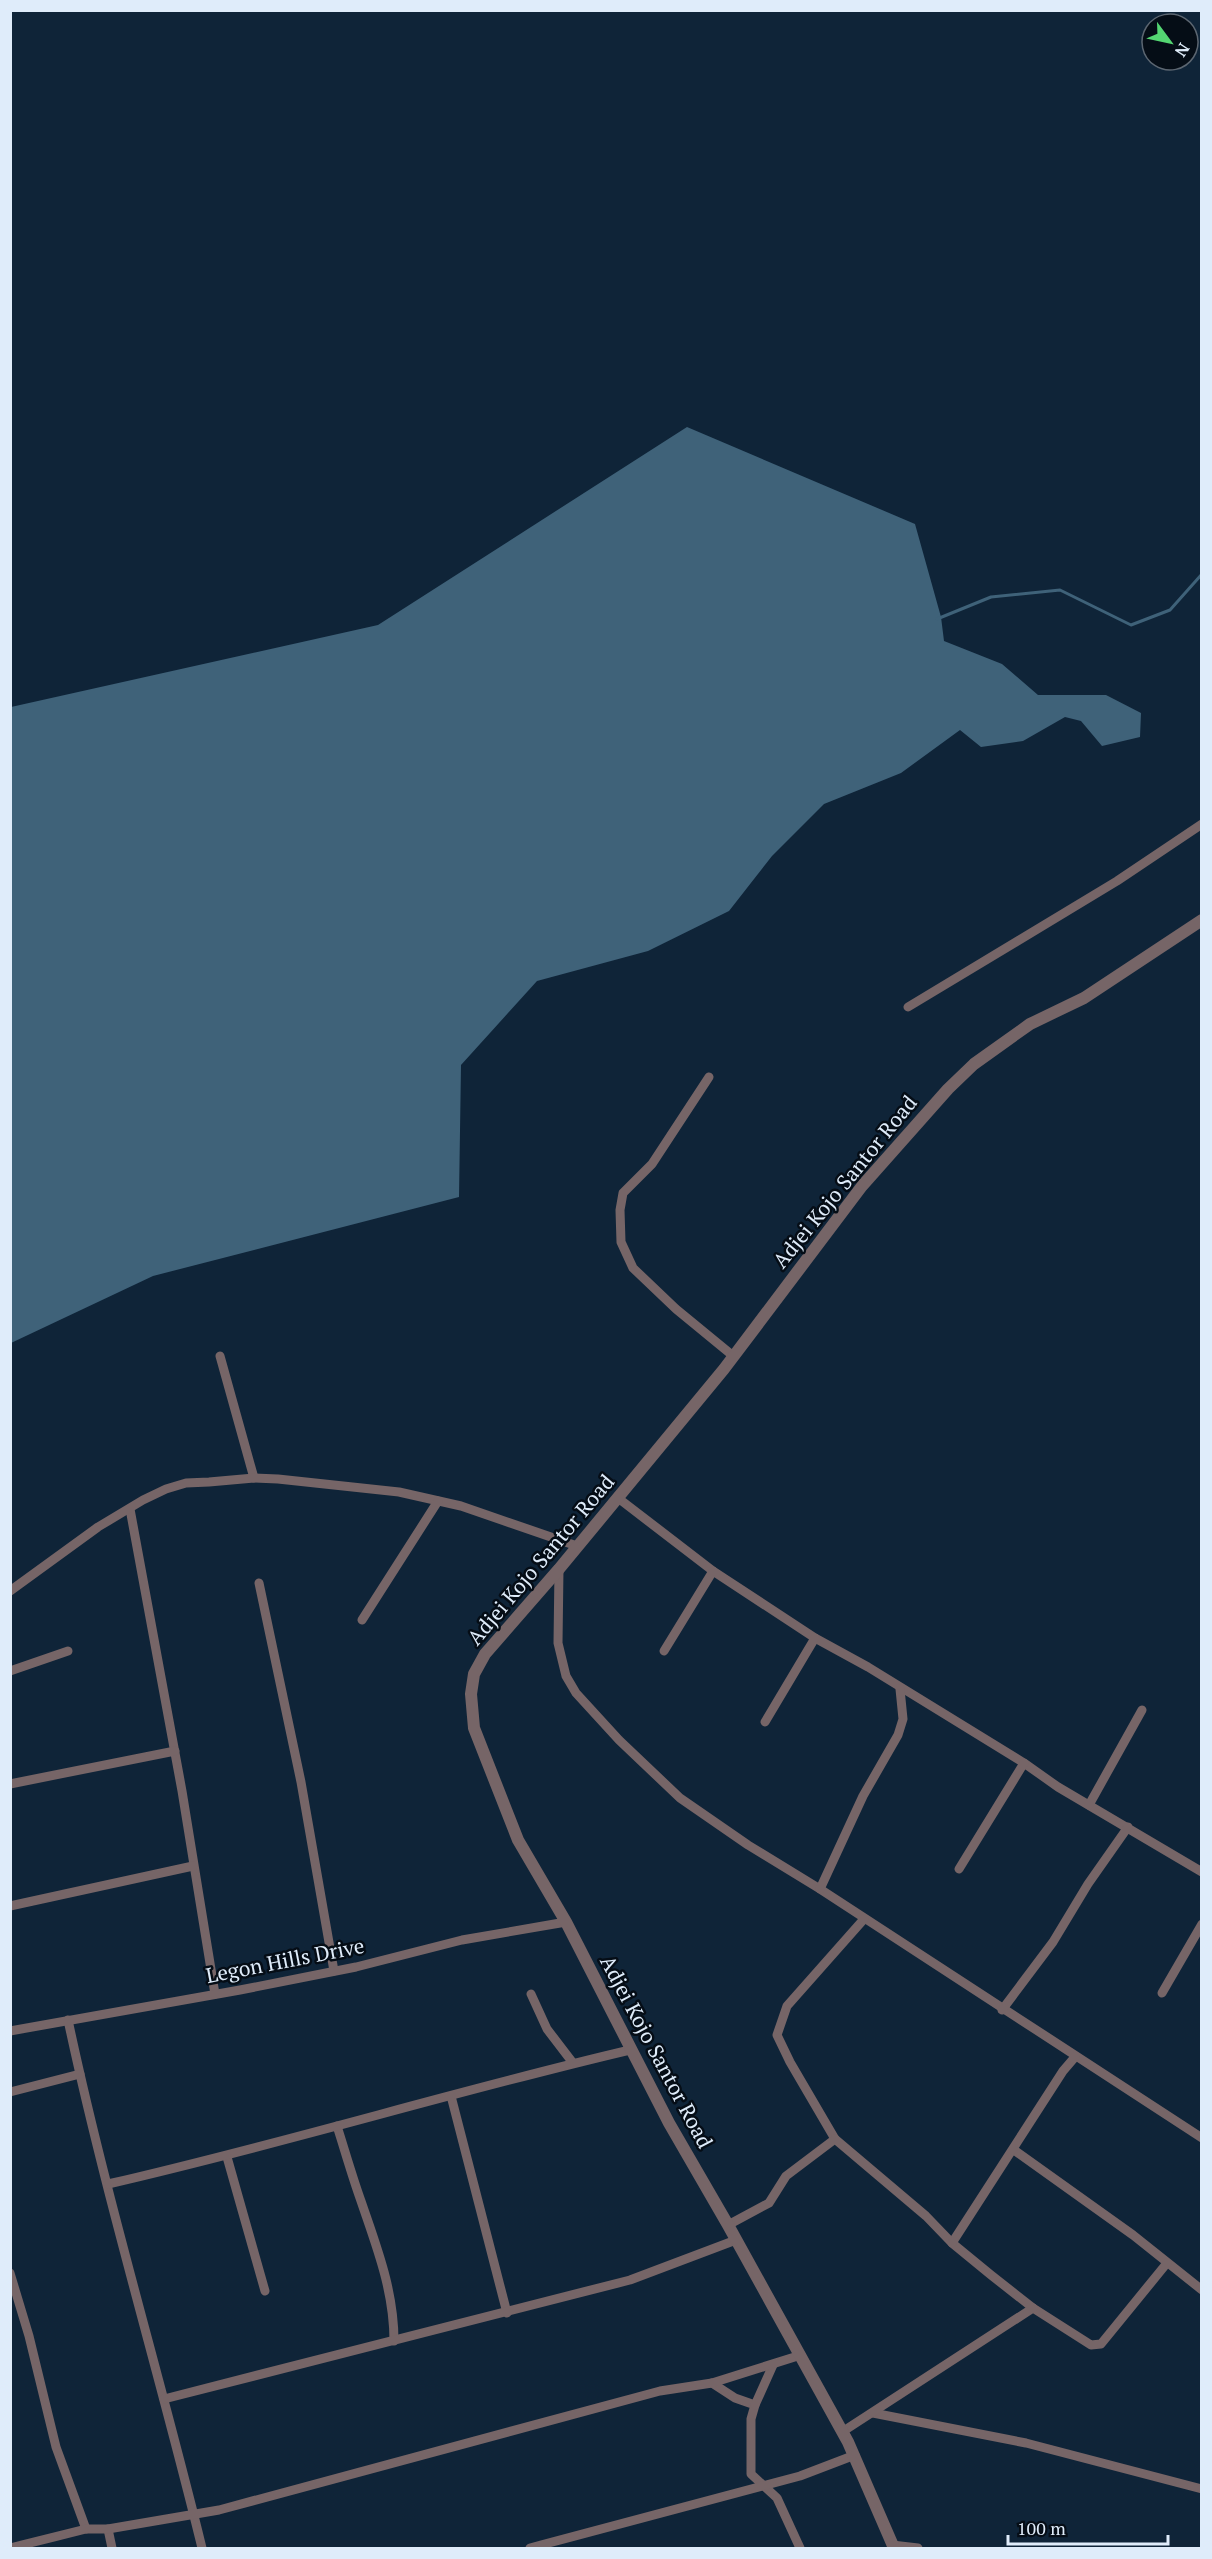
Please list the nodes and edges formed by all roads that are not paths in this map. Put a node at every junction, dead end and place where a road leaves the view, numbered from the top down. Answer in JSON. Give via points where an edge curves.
{"nodes":[{"id":1,"x":1202,"y":824,"type":"edge"},
{"id":2,"x":1202,"y":920,"type":"edge"},
{"id":3,"x":908,"y":1006,"type":"dead end"},
{"id":4,"x":709,"y":1077,"type":"dead end"},
{"id":5,"x":732,"y":1355,"type":"junction"},
{"id":6,"x":220,"y":1356,"type":"dead end"},
{"id":7,"x":254,"y":1478,"type":"junction"},
{"id":8,"x":618,"y":1498,"type":"junction"},
{"id":9,"x":438,"y":1501,"type":"junction"},
{"id":10,"x":130,"y":1509,"type":"junction"},
{"id":11,"x":577,"y":1546,"type":"junction"},
{"id":12,"x":559,"y":1569,"type":"junction"},
{"id":13,"x":713,"y":1571,"type":"junction"},
{"id":14,"x":259,"y":1583,"type":"dead end"},
{"id":15,"x":10,"y":1591,"type":"edge"},
{"id":16,"x":362,"y":1620,"type":"dead end"},
{"id":17,"x":815,"y":1638,"type":"junction"},
{"id":18,"x":68,"y":1651,"type":"dead end"},
{"id":19,"x":664,"y":1652,"type":"dead end"},
{"id":20,"x":10,"y":1671,"type":"edge"},
{"id":21,"x":900,"y":1689,"type":"junction"},
{"id":22,"x":1142,"y":1710,"type":"dead end"},
{"id":23,"x":765,"y":1722,"type":"dead end"},
{"id":24,"x":175,"y":1751,"type":"junction"},
{"id":25,"x":1024,"y":1763,"type":"junction"},
{"id":26,"x":10,"y":1784,"type":"edge"},
{"id":27,"x":1089,"y":1805,"type":"junction"},
{"id":28,"x":1128,"y":1827,"type":"junction"},
{"id":29,"x":192,"y":1866,"type":"junction"},
{"id":30,"x":959,"y":1869,"type":"dead end"},
{"id":31,"x":1202,"y":1872,"type":"edge"},
{"id":32,"x":820,"y":1889,"type":"junction"},
{"id":33,"x":10,"y":1906,"type":"edge"},
{"id":34,"x":864,"y":1919,"type":"junction"},
{"id":35,"x":566,"y":1922,"type":"junction"},
{"id":36,"x":1202,"y":1924,"type":"edge"},
{"id":37,"x":334,"y":1971,"type":"junction"},
{"id":38,"x":215,"y":1994,"type":"junction"},
{"id":39,"x":531,"y":1994,"type":"dead end"},
{"id":40,"x":1162,"y":1994,"type":"dead end"},
{"id":41,"x":1002,"y":2010,"type":"junction"},
{"id":42,"x":68,"y":2020,"type":"junction"},
{"id":43,"x":10,"y":2031,"type":"edge"},
{"id":44,"x":630,"y":2050,"type":"junction"},
{"id":45,"x":1075,"y":2057,"type":"junction"},
{"id":46,"x":573,"y":2063,"type":"junction"},
{"id":47,"x":80,"y":2074,"type":"junction"},
{"id":48,"x":10,"y":2092,"type":"edge"},
{"id":49,"x":451,"y":2096,"type":"junction"},
{"id":50,"x":337,"y":2126,"type":"junction"},
{"id":51,"x":1202,"y":2138,"type":"edge"},
{"id":52,"x":835,"y":2139,"type":"junction"},
{"id":53,"x":1014,"y":2150,"type":"junction"},
{"id":54,"x":227,"y":2157,"type":"junction"},
{"id":55,"x":108,"y":2184,"type":"junction"},
{"id":56,"x":728,"y":2225,"type":"junction"},
{"id":57,"x":736,"y":2240,"type":"junction"},
{"id":58,"x":952,"y":2243,"type":"junction"},
{"id":59,"x":1167,"y":2263,"type":"junction"},
{"id":60,"x":10,"y":2273,"type":"edge"},
{"id":61,"x":1202,"y":2290,"type":"edge"},
{"id":62,"x":265,"y":2292,"type":"dead end"},
{"id":63,"x":1033,"y":2308,"type":"junction"},
{"id":64,"x":507,"y":2313,"type":"junction"},
{"id":65,"x":394,"y":2341,"type":"junction"},
{"id":66,"x":801,"y":2355,"type":"junction"},
{"id":67,"x":773,"y":2365,"type":"junction"},
{"id":68,"x":712,"y":2383,"type":"junction"},
{"id":69,"x":164,"y":2399,"type":"junction"},
{"id":70,"x":754,"y":2405,"type":"junction"},
{"id":71,"x":873,"y":2413,"type":"junction"},
{"id":72,"x":842,"y":2432,"type":"junction"},
{"id":73,"x":855,"y":2455,"type":"junction"},
{"id":74,"x":764,"y":2486,"type":"junction"},
{"id":75,"x":1200,"y":2486,"type":"edge"},
{"id":76,"x":193,"y":2513,"type":"junction"},
{"id":77,"x":86,"y":2529,"type":"junction"},
{"id":78,"x":108,"y":2529,"type":"junction"},
{"id":79,"x":893,"y":2547,"type":"edge"},
{"id":80,"x":10,"y":2548,"type":"edge"},
{"id":81,"x":112,"y":2548,"type":"edge"},
{"id":82,"x":202,"y":2548,"type":"edge"},
{"id":83,"x":530,"y":2548,"type":"edge"},
{"id":84,"x":800,"y":2548,"type":"edge"},
{"id":85,"x":918,"y":2548,"type":"edge"}],
"edges":[{"from":1,"to":3,"type":"street","via":[[1116,881]]},
{"from":2,"to":5,"type":"street","name":"Adjei Kojo Santor Road","via":[[1084,998],[1030,1024],[974,1064],[911,1128],[862,1186]]},
{"from":4,"to":5,"type":"street","via":[[652,1164],[623,1193],[621,1242],[633,1268]]},
{"from":5,"to":8,"type":"street","name":"Adjei Kojo Santor Road"},
{"from":6,"to":7,"type":"street"},
{"from":7,"to":9,"type":"street","via":[[399,1492]]},
{"from":7,"to":10,"type":"street","via":[[186,1484],[166,1489]]},
{"from":8,"to":11,"type":"street","name":"Adjei Kojo Santor Road"},
{"from":8,"to":13,"type":"street"},
{"from":9,"to":11,"type":"street"},
{"from":9,"to":16,"type":"street"},
{"from":10,"to":15,"type":"street","via":[[98,1527]]},
{"from":10,"to":24,"type":"street"},
{"from":11,"to":12,"type":"street","name":"Adjei Kojo Santor Road"},
{"from":12,"to":32,"type":"street","via":[[558,1643],[566,1676],[576,1693],[680,1798]]},
{"from":12,"to":35,"type":"street","name":"Adjei Kojo Santor Road","via":[[485,1654],[474,1674],[471,1710],[476,1736],[508,1818]]},
{"from":13,"to":17,"type":"street"},
{"from":13,"to":19,"type":"street"},
{"from":14,"to":37,"type":"street","via":[[301,1782]]},
{"from":17,"to":21,"type":"street"},
{"from":17,"to":23,"type":"street"},
{"from":18,"to":20,"type":"street"},
{"from":21,"to":25,"type":"street"},
{"from":21,"to":32,"type":"street","via":[[903,1719],[898,1735],[863,1796]]},
{"from":22,"to":27,"type":"street"},
{"from":24,"to":26,"type":"street"},
{"from":24,"to":29,"type":"street"},
{"from":25,"to":27,"type":"street"},
{"from":25,"to":30,"type":"street"},
{"from":27,"to":28,"type":"street"},
{"from":28,"to":31,"type":"street"},
{"from":28,"to":41,"type":"street","via":[[1053,1942]]},
{"from":29,"to":33,"type":"street"},
{"from":29,"to":38,"type":"street"},
{"from":32,"to":34,"type":"street"},
{"from":34,"to":41,"type":"street"},
{"from":34,"to":52,"type":"street","via":[[787,2006],[777,2035]]},
{"from":35,"to":37,"type":"street","name":"Legon Hills Drive","via":[[462,1940]]},
{"from":35,"to":44,"type":"street","name":"Adjei Kojo Santor Road"},
{"from":36,"to":40,"type":"street"},
{"from":37,"to":38,"type":"street","name":"Legon Hills Drive"},
{"from":38,"to":42,"type":"street","name":"Legon Hills Drive"},
{"from":39,"to":46,"type":"street","via":[[547,2029]]},
{"from":41,"to":45,"type":"street"},
{"from":42,"to":43,"type":"street","name":"Legon Hills Drive"},
{"from":42,"to":47,"type":"street"},
{"from":44,"to":46,"type":"street"},
{"from":44,"to":56,"type":"street","name":"Adjei Kojo Santor Road"},
{"from":45,"to":51,"type":"street"},
{"from":45,"to":53,"type":"street"},
{"from":46,"to":49,"type":"street"},
{"from":47,"to":48,"type":"street"},
{"from":47,"to":55,"type":"street"},
{"from":49,"to":50,"type":"street"},
{"from":49,"to":64,"type":"street"},
{"from":50,"to":54,"type":"street"},
{"from":50,"to":65,"type":"street","via":[[391,2297]]},
{"from":52,"to":56,"type":"street","via":[[786,2176],[769,2203]]},
{"from":52,"to":58,"type":"street"},
{"from":53,"to":58,"type":"street"},
{"from":53,"to":59,"type":"street"},
{"from":54,"to":55,"type":"street"},
{"from":54,"to":62,"type":"street"},
{"from":55,"to":69,"type":"street"},
{"from":56,"to":57,"type":"street","name":"Adjei Kojo Santor Road"},
{"from":57,"to":64,"type":"street","via":[[642,2277]]},
{"from":57,"to":66,"type":"street","name":"Adjei Kojo Santor Road"},
{"from":58,"to":63,"type":"street"},
{"from":59,"to":61,"type":"street"},
{"from":59,"to":63,"type":"street","via":[[1097,2346]]},
{"from":60,"to":77,"type":"street","via":[[56,2447]]},
{"from":63,"to":71,"type":"street"},
{"from":64,"to":65,"type":"street"},
{"from":65,"to":69,"type":"street"},
{"from":66,"to":67,"type":"street"},
{"from":66,"to":72,"type":"street","name":"Adjei Kojo Santor Road"},
{"from":67,"to":68,"type":"street"},
{"from":67,"to":70,"type":"street"},
{"from":68,"to":70,"type":"street"},
{"from":68,"to":76,"type":"street","via":[[660,2391],[219,2510]]},
{"from":69,"to":76,"type":"street"},
{"from":70,"to":74,"type":"street","via":[[751,2474]]},
{"from":71,"to":72,"type":"street"},
{"from":71,"to":75,"type":"street","via":[[1026,2443]]},
{"from":72,"to":73,"type":"street","name":"Adjei Kojo Santor Road"},
{"from":73,"to":74,"type":"street"},
{"from":73,"to":79,"type":"street","name":"Adjei Kojo Santor Road"},
{"from":74,"to":83,"type":"street"},
{"from":74,"to":84,"type":"street","via":[[777,2498]]},
{"from":76,"to":78,"type":"street"},
{"from":76,"to":82,"type":"street"},
{"from":77,"to":78,"type":"street"},
{"from":77,"to":80,"type":"street"},
{"from":78,"to":81,"type":"street"},
{"from":79,"to":85,"type":"street"}]}
